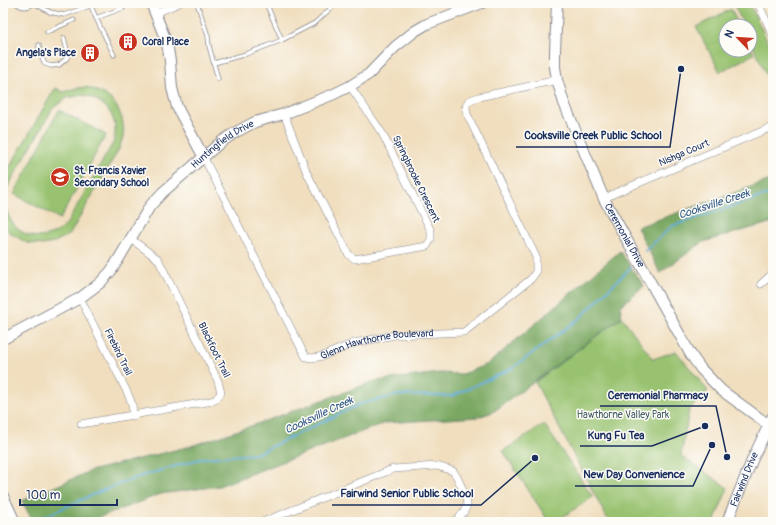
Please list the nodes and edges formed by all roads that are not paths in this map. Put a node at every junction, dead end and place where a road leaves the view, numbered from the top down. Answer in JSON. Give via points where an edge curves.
{"nodes":[{"id":1,"x":16,"y":3,"type":"edge"},
{"id":2,"x":98,"y":3,"type":"edge"},
{"id":3,"x":151,"y":3,"type":"edge"},
{"id":4,"x":179,"y":3,"type":"edge"},
{"id":5,"x":197,"y":3,"type":"edge"},
{"id":6,"x":266,"y":3,"type":"edge"},
{"id":7,"x":327,"y":3,"type":"edge"},
{"id":8,"x":338,"y":3,"type":"edge"},
{"id":9,"x":482,"y":3,"type":"edge"},
{"id":10,"x":557,"y":3,"type":"edge"},
{"id":11,"x":758,"y":3,"type":"edge"},
{"id":12,"x":91,"y":6,"type":"junction"},
{"id":13,"x":123,"y":8,"type":"dead end"},
{"id":14,"x":330,"y":9,"type":"junction"},
{"id":15,"x":156,"y":13,"type":"junction"},
{"id":16,"x":96,"y":18,"type":"junction"},
{"id":17,"x":74,"y":20,"type":"dead end"},
{"id":18,"x":47,"y":32,"type":"dead end"},
{"id":19,"x":773,"y":35,"type":"edge"},
{"id":20,"x":64,"y":38,"type":"dead end"},
{"id":21,"x":282,"y":40,"type":"junction"},
{"id":22,"x":39,"y":45,"type":"dead end"},
{"id":23,"x":114,"y":55,"type":"dead end"},
{"id":24,"x":214,"y":63,"type":"junction"},
{"id":25,"x":218,"y":79,"type":"dead end"},
{"id":26,"x":557,"y":80,"type":"junction"},
{"id":27,"x":350,"y":86,"type":"junction"},
{"id":28,"x":284,"y":114,"type":"junction"},
{"id":29,"x":772,"y":127,"type":"edge"},
{"id":30,"x":203,"y":156,"type":"junction"},
{"id":31,"x":604,"y":199,"type":"junction"},
{"id":32,"x":131,"y":239,"type":"junction"},
{"id":33,"x":773,"y":273,"type":"edge"},
{"id":34,"x":761,"y":284,"type":"dead end"},
{"id":35,"x":80,"y":298,"type":"junction"},
{"id":36,"x":3,"y":339,"type":"edge"},
{"id":37,"x":133,"y":416,"type":"junction"},
{"id":38,"x":772,"y":423,"type":"edge"},
{"id":39,"x":81,"y":424,"type":"dead end"},
{"id":40,"x":3,"y":496,"type":"edge"},
{"id":41,"x":15,"y":522,"type":"edge"},
{"id":42,"x":263,"y":522,"type":"edge"},
{"id":43,"x":455,"y":522,"type":"edge"},
{"id":44,"x":727,"y":522,"type":"edge"}],
"edges":[{"from":1,"to":12,"type":"lane","via":[[23,7],[34,3],[50,12],[64,15]]},
{"from":2,"to":12,"type":"lane"},
{"from":3,"to":15,"type":"street","name":"Glenn Hawthorne Boulevard"},
{"from":4,"to":15,"type":"street"},
{"from":5,"to":24,"type":"lane"},
{"from":6,"to":21,"type":"lane"},
{"from":7,"to":14,"type":"lane"},
{"from":8,"to":14,"type":"lane"},
{"from":9,"to":27,"type":"street","name":"Huntingfield Drive","via":[[415,31],[369,74]]},
{"from":10,"to":26,"type":"street","name":"Ceremonial Drive"},
{"from":11,"to":19,"type":"street"},
{"from":12,"to":16,"type":"lane"},
{"from":13,"to":16,"type":"lane"},
{"from":14,"to":21,"type":"lane","via":[[315,23]]},
{"from":15,"to":30,"type":"street","name":"Glenn Hawthorne Boulevard","via":[[167,43],[172,88],[177,107]]},
{"from":16,"to":23,"type":"lane"},
{"from":17,"to":18,"type":"lane"},
{"from":20,"to":22,"type":"lane","via":[[68,54],[59,65],[45,64],[39,52]]},
{"from":21,"to":24,"type":"lane"},
{"from":24,"to":25,"type":"lane"},
{"from":26,"to":30,"type":"street","name":"Glenn Hawthorne Boulevard","via":[[479,97],[465,106],[536,256],[536,272],[531,279],[464,332],[394,335],[354,343],[322,356],[306,356]]},
{"from":26,"to":31,"type":"street","name":"Ceremonial Drive"},
{"from":27,"to":28,"type":"street","name":"Huntingfield Drive"},
{"from":27,"to":28,"type":"street","name":"Springbrooke Crescent","via":[[382,133],[431,231],[431,239],[426,246],[355,259],[349,255],[307,173]]},
{"from":28,"to":30,"type":"street","name":"Huntingfield Drive","via":[[256,122],[236,132]]},
{"from":29,"to":31,"type":"street","name":"Nishga Court","via":[[615,192]]},
{"from":30,"to":32,"type":"street","name":"Huntingfield Drive","via":[[150,206]]},
{"from":31,"to":38,"type":"street","name":"Ceremonial Drive","via":[[700,369],[721,390]]},
{"from":32,"to":35,"type":"street","name":"Huntingfield Drive","via":[[111,271]]},
{"from":32,"to":37,"type":"street","name":"Blackfoot Trail","via":[[160,264],[218,381],[221,393],[215,400]]},
{"from":33,"to":34,"type":"street"},
{"from":35,"to":36,"type":"street","name":"Huntingfield Drive"},
{"from":35,"to":37,"type":"street","name":"Firebird Trail","via":[[128,394]]},
{"from":37,"to":39,"type":"street","name":"Blackfoot Trail"},
{"from":38,"to":44,"type":"street","name":"Fairwind Drive","via":[[745,476]]},
{"from":40,"to":41,"type":"street"},
{"from":42,"to":43,"type":"street","via":[[393,469],[437,466],[452,471],[466,497],[467,505],[464,512]]}]}
